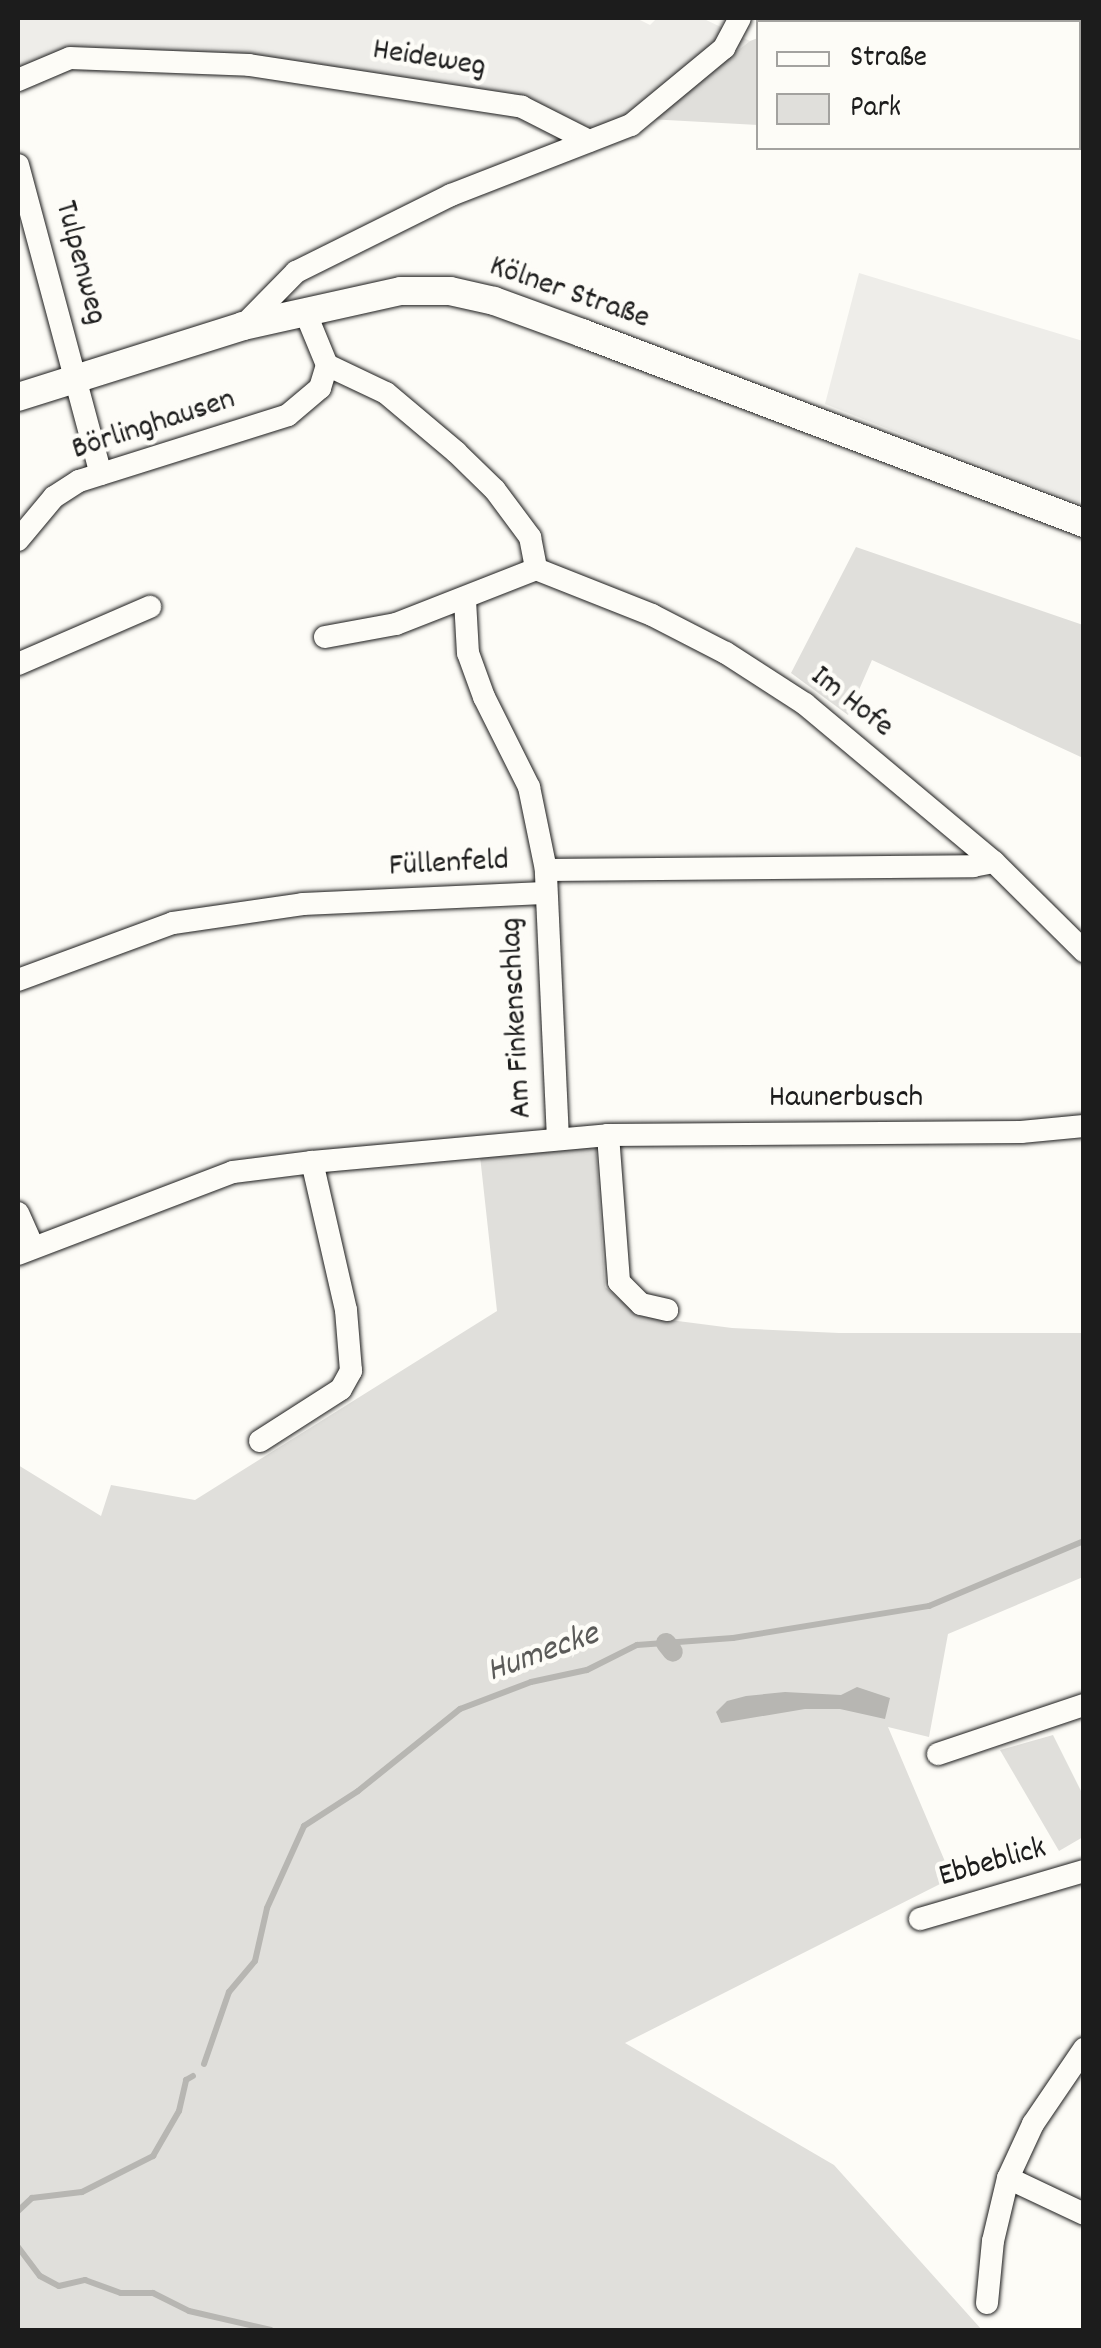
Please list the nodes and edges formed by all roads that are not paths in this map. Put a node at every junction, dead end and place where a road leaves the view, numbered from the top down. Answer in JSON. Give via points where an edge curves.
{"nodes":[{"id":1,"x":740,"y":18,"type":"edge"},
{"id":2,"x":18,"y":80,"type":"edge"},
{"id":3,"x":589,"y":141,"type":"junction"},
{"id":4,"x":18,"y":164,"type":"edge"},
{"id":5,"x":306,"y":314,"type":"junction"},
{"id":6,"x":243,"y":326,"type":"junction"},
{"id":7,"x":324,"y":376,"type":"junction"},
{"id":8,"x":77,"y":379,"type":"junction"},
{"id":9,"x":18,"y":397,"type":"edge"},
{"id":10,"x":101,"y":474,"type":"junction"},
{"id":11,"x":1084,"y":523,"type":"edge"},
{"id":12,"x":18,"y":540,"type":"edge"},
{"id":13,"x":536,"y":569,"type":"junction"},
{"id":14,"x":465,"y":600,"type":"junction"},
{"id":15,"x":150,"y":608,"type":"dead end"},
{"id":16,"x":325,"y":637,"type":"dead end"},
{"id":17,"x":18,"y":664,"type":"edge"},
{"id":18,"x":994,"y":862,"type":"junction"},
{"id":19,"x":545,"y":882,"type":"junction"},
{"id":20,"x":1084,"y":951,"type":"edge"},
{"id":21,"x":18,"y":980,"type":"edge"},
{"id":22,"x":1084,"y":1126,"type":"edge"},
{"id":23,"x":608,"y":1135,"type":"junction"},
{"id":24,"x":558,"y":1139,"type":"junction"},
{"id":25,"x":312,"y":1162,"type":"junction"},
{"id":26,"x":18,"y":1212,"type":"edge"},
{"id":27,"x":25,"y":1249,"type":"edge"},
{"id":28,"x":667,"y":1310,"type":"dead end"},
{"id":29,"x":260,"y":1441,"type":"dead end"},
{"id":30,"x":1084,"y":1705,"type":"edge"},
{"id":31,"x":938,"y":1754,"type":"dead end"},
{"id":32,"x":1084,"y":1871,"type":"edge"},
{"id":33,"x":920,"y":1919,"type":"dead end"},
{"id":34,"x":1084,"y":2050,"type":"edge"},
{"id":35,"x":1008,"y":2178,"type":"junction"},
{"id":36,"x":1084,"y":2214,"type":"edge"},
{"id":37,"x":986,"y":2302,"type":"dead end"}],
"edges":[{"from":1,"to":3,"type":"street","via":[[724,48],[666,98],[630,125]]},
{"from":2,"to":3,"type":"street","name":"Heideweg","via":[[70,58],[249,65],[522,108]]},
{"from":3,"to":6,"type":"street","via":[[451,195],[296,272]]},
{"from":4,"to":8,"type":"street","name":"Tulpenweg"},
{"from":5,"to":6,"type":"main road","name":"Kölner Straße"},
{"from":5,"to":7,"type":"street"},
{"from":5,"to":11,"type":"main road","name":"Kölner Straße","via":[[401,291],[450,291],[494,301]]},
{"from":6,"to":8,"type":"main road","name":"Kölner Straße"},
{"from":7,"to":10,"type":"street","name":"Börlinghausen","via":[[288,415]]},
{"from":7,"to":13,"type":"street","via":[[386,393],[495,490],[530,537]]},
{"from":8,"to":9,"type":"main road","name":"Kölner Straße"},
{"from":8,"to":10,"type":"street","name":"Tulpenweg"},
{"from":10,"to":12,"type":"street","name":"Börlinghausen","via":[[54,497]]},
{"from":13,"to":14,"type":"street"},
{"from":13,"to":18,"type":"street","name":"Im Hofe","via":[[726,653],[805,704]]},
{"from":14,"to":16,"type":"street","via":[[396,624]]},
{"from":14,"to":19,"type":"street","name":"Am Finkenschlag","via":[[468,653],[529,787]]},
{"from":15,"to":17,"type":"street"},
{"from":18,"to":19,"type":"street","name":"Füllenfeld"},
{"from":18,"to":20,"type":"street","name":"Im Hofe"},
{"from":19,"to":21,"type":"street","name":"Füllenfeld","via":[[173,923]]},
{"from":19,"to":24,"type":"street","name":"Am Finkenschlag"},
{"from":22,"to":23,"type":"street","name":"Haunerbusch"},
{"from":23,"to":24,"type":"street","name":"Haunerbusch"},
{"from":23,"to":28,"type":"street","via":[[619,1282],[641,1304]]},
{"from":24,"to":25,"type":"street","name":"Haunerbusch"},
{"from":25,"to":27,"type":"street","name":"Haunerbusch","via":[[233,1172]]},
{"from":25,"to":29,"type":"street","via":[[346,1310],[351,1371],[340,1389]]},
{"from":26,"to":27,"type":"street"},
{"from":30,"to":31,"type":"street"},
{"from":32,"to":33,"type":"street","name":"Ebbeblick"},
{"from":34,"to":35,"type":"street","via":[[1033,2124]]},
{"from":35,"to":36,"type":"street"},
{"from":35,"to":37,"type":"street"}]}
